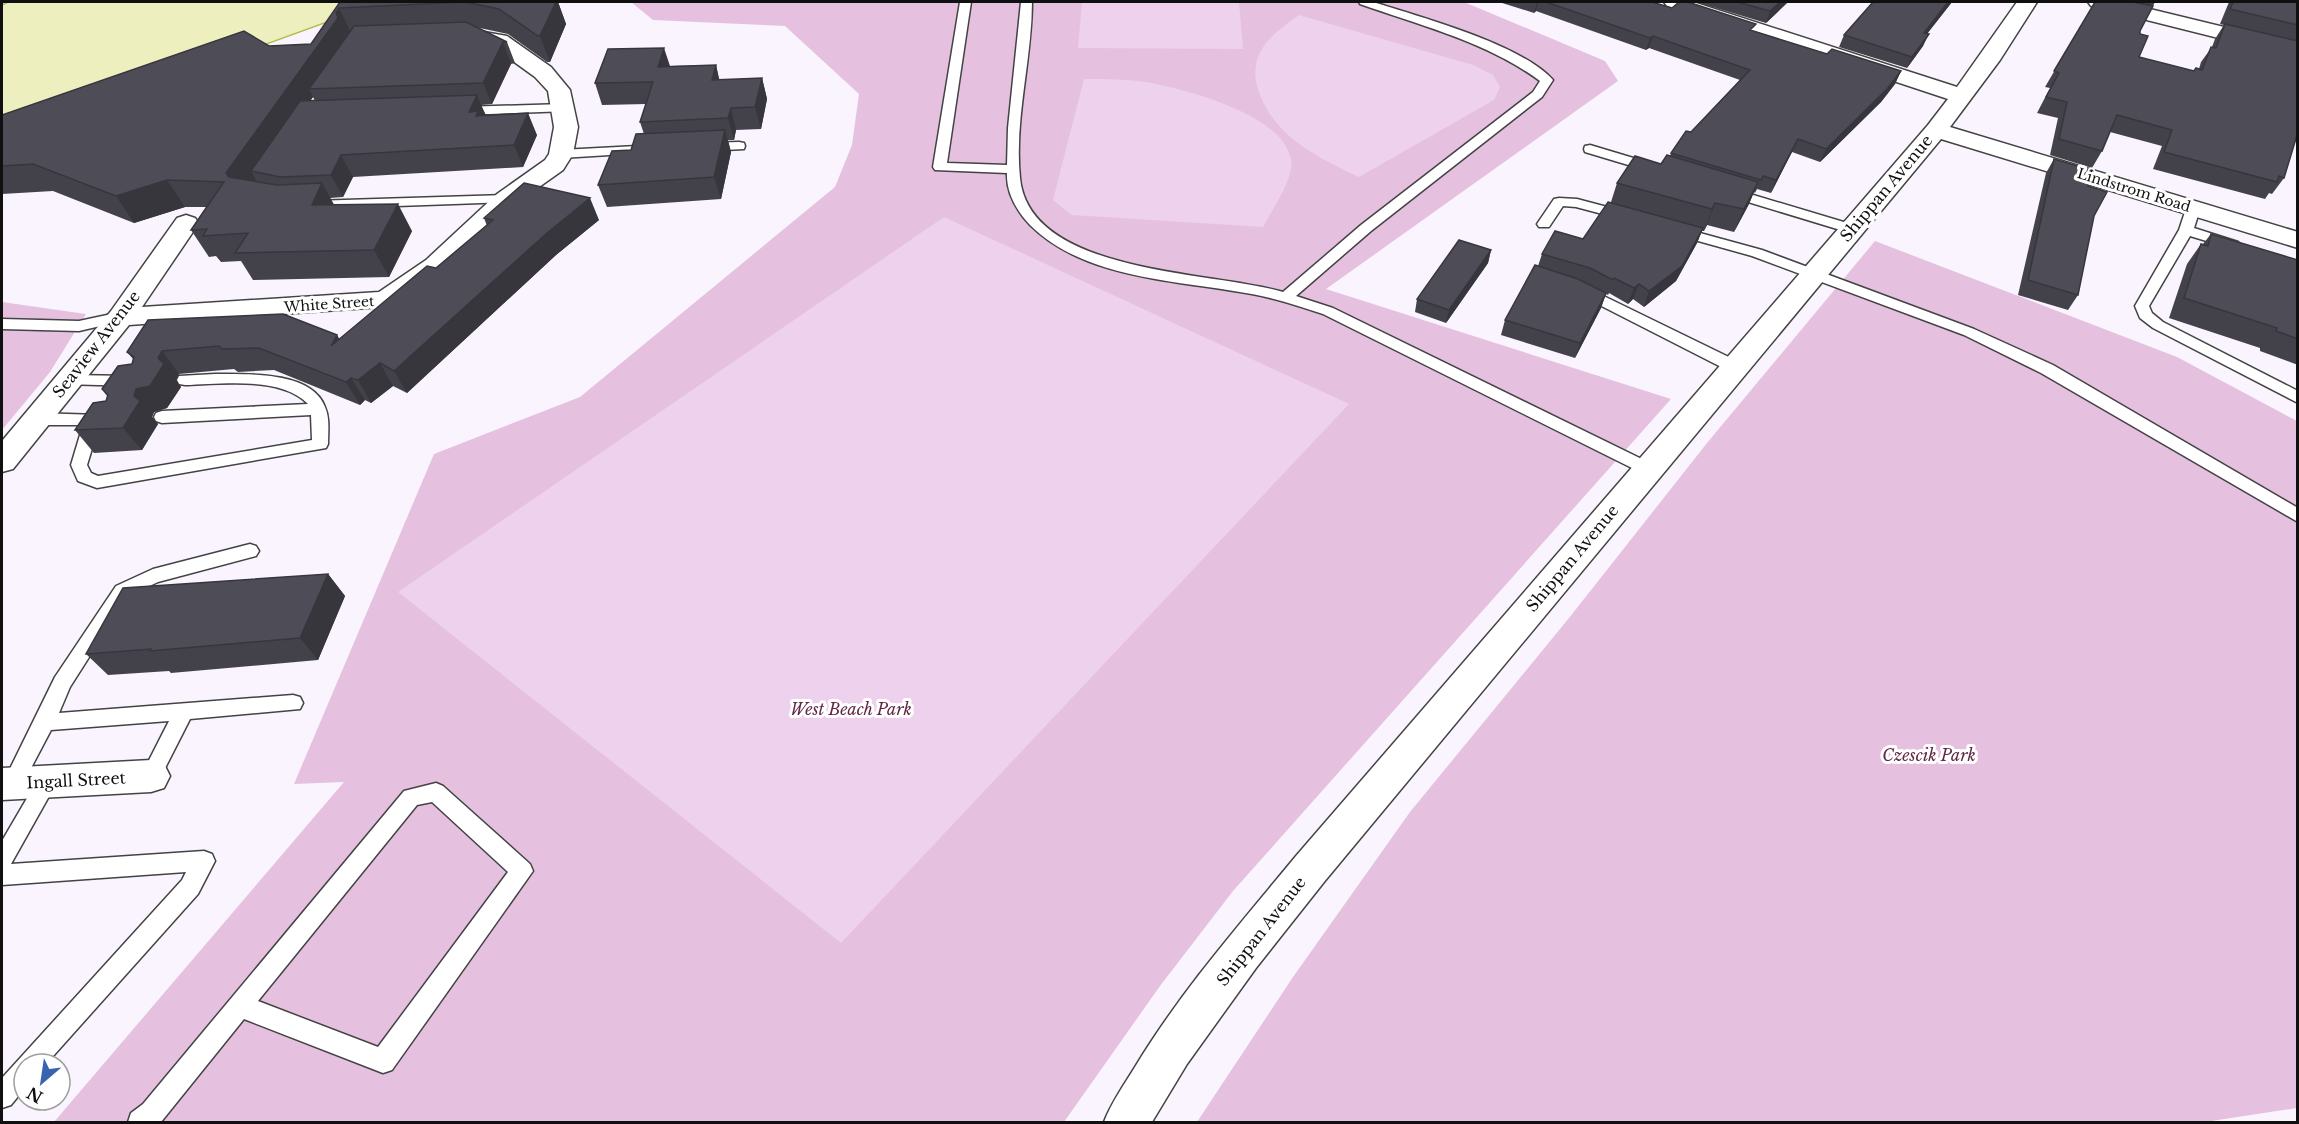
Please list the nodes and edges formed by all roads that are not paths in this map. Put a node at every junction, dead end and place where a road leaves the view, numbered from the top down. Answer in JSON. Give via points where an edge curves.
{"nodes":[{"id":1,"x":965,"y":2,"type":"edge"},
{"id":2,"x":1027,"y":2,"type":"edge"},
{"id":3,"x":1364,"y":2,"type":"edge"},
{"id":4,"x":1674,"y":2,"type":"edge"},
{"id":5,"x":2027,"y":2,"type":"edge"},
{"id":6,"x":2098,"y":2,"type":"edge"},
{"id":7,"x":441,"y":36,"type":"edge"},
{"id":8,"x":2298,"y":52,"type":"edge"},
{"id":9,"x":1962,"y":96,"type":"junction"},
{"id":10,"x":564,"y":108,"type":"junction"},
{"id":11,"x":447,"y":112,"type":"edge"},
{"id":12,"x":1936,"y":130,"type":"junction"},
{"id":13,"x":739,"y":146,"type":"dead end"},
{"id":14,"x":691,"y":148,"type":"edge"},
{"id":15,"x":1590,"y":149,"type":"dead end"},
{"id":16,"x":656,"y":150,"type":"edge"},
{"id":17,"x":561,"y":154,"type":"junction"},
{"id":18,"x":1012,"y":169,"type":"junction"},
{"id":19,"x":1670,"y":174,"type":"edge"},
{"id":20,"x":1716,"y":188,"type":"edge"},
{"id":21,"x":506,"y":199,"type":"junction"},
{"id":22,"x":293,"y":206,"type":"edge"},
{"id":23,"x":1633,"y":219,"type":"edge"},
{"id":24,"x":2189,"y":220,"type":"junction"},
{"id":25,"x":186,"y":224,"type":"dead end"},
{"id":26,"x":1544,"y":224,"type":"dead end"},
{"id":27,"x":1667,"y":228,"type":"edge"},
{"id":28,"x":1852,"y":229,"type":"junction"},
{"id":29,"x":2298,"y":240,"type":"edge"},
{"id":30,"x":2242,"y":247,"type":"edge"},
{"id":31,"x":1813,"y":273,"type":"junction"},
{"id":32,"x":1569,"y":286,"type":"edge"},
{"id":33,"x":1286,"y":298,"type":"junction"},
{"id":34,"x":121,"y":317,"type":"junction"},
{"id":35,"x":2,"y":324,"type":"edge"},
{"id":36,"x":1735,"y":367,"type":"junction"},
{"id":37,"x":69,"y":380,"type":"junction"},
{"id":38,"x":185,"y":380,"type":"dead end"},
{"id":39,"x":141,"y":381,"type":"edge"},
{"id":40,"x":2298,"y":398,"type":"edge"},
{"id":41,"x":318,"y":409,"type":"junction"},
{"id":42,"x":162,"y":417,"type":"dead end"},
{"id":43,"x":36,"y":419,"type":"junction"},
{"id":44,"x":2,"y":460,"type":"edge"},
{"id":45,"x":1648,"y":469,"type":"junction"},
{"id":46,"x":2298,"y":516,"type":"edge"},
{"id":47,"x":250,"y":551,"type":"dead end"},
{"id":48,"x":293,"y":703,"type":"dead end"},
{"id":49,"x":185,"y":710,"type":"junction"},
{"id":50,"x":45,"y":722,"type":"junction"},
{"id":51,"x":151,"y":776,"type":"joint"},
{"id":52,"x":20,"y":783,"type":"edge"},
{"id":53,"x":2,"y":860,"type":"edge"},
{"id":54,"x":2,"y":875,"type":"edge"},
{"id":55,"x":241,"y":1006,"type":"junction"},
{"id":56,"x":41,"y":1052,"type":"edge"},
{"id":57,"x":12,"y":1085,"type":"edge"},
{"id":58,"x":2,"y":1096,"type":"edge"},
{"id":59,"x":140,"y":1122,"type":"edge"},
{"id":60,"x":1127,"y":1122,"type":"edge"}],
"edges":[{"from":1,"to":18,"type":"lane","via":[[940,167]]},
{"from":2,"to":18,"type":"lane"},
{"from":3,"to":33,"type":"lane","via":[[1486,45],[1531,67],[1546,80],[1538,94],[1366,228]]},
{"from":4,"to":9,"type":"street"},
{"from":5,"to":9,"type":"street","name":"Shippan Avenue"},
{"from":6,"to":8,"type":"street"},
{"from":7,"to":10,"type":"street","via":[[475,35],[499,41],[543,72],[559,90]]},
{"from":9,"to":12,"type":"street","name":"Shippan Avenue"},
{"from":10,"to":11,"type":"lane"},
{"from":10,"to":17,"type":"street","via":[[566,127]]},
{"from":12,"to":24,"type":"street","name":"Lindstrom Road"},
{"from":12,"to":28,"type":"street","name":"Shippan Avenue"},
{"from":13,"to":14,"type":"lane"},
{"from":15,"to":19,"type":"lane"},
{"from":16,"to":17,"type":"lane"},
{"from":17,"to":21,"type":"street","name":"White Street","via":[[554,165]]},
{"from":18,"to":33,"type":"lane","via":[[1018,199],[1030,219],[1075,252],[1136,271]]},
{"from":20,"to":28,"type":"lane"},
{"from":21,"to":22,"type":"lane"},
{"from":21,"to":34,"type":"street","name":"White Street","via":[[435,266],[386,300]]},
{"from":23,"to":26,"type":"lane","via":[[1559,202]]},
{"from":24,"to":29,"type":"street","name":"Lindstrom Road"},
{"from":24,"to":30,"type":"lane"},
{"from":24,"to":40,"type":"lane","via":[[2142,306],[2145,315]]},
{"from":25,"to":34,"type":"street","name":"Seaview Avenue"},
{"from":27,"to":31,"type":"lane"},
{"from":28,"to":31,"type":"street","name":"Shippan Avenue"},
{"from":31,"to":36,"type":"street","name":"Shippan Avenue"},
{"from":31,"to":46,"type":"lane","via":[[1969,332],[2047,369]]},
{"from":32,"to":36,"type":"lane","via":[[1662,328]]},
{"from":33,"to":45,"type":"lane","via":[[1328,311]]},
{"from":34,"to":35,"type":"lane","via":[[79,326]]},
{"from":34,"to":37,"type":"street","name":"Seaview Avenue"},
{"from":36,"to":45,"type":"street","name":"Shippan Avenue"},
{"from":37,"to":39,"type":"lane"},
{"from":37,"to":43,"type":"street","name":"Seaview Avenue"},
{"from":38,"to":41,"type":"lane","via":[[267,379],[299,390],[314,399]]},
{"from":41,"to":42,"type":"lane"},
{"from":41,"to":43,"type":"lane","via":[[320,444],[98,482],[84,477],[80,465],[99,419]]},
{"from":43,"to":44,"type":"street","name":"Seaview Avenue"},
{"from":45,"to":60,"type":"street","name":"Shippan Avenue","via":[[1248,946],[1171,1048]]},
{"from":47,"to":50,"type":"lane","via":[[153,576],[122,591],[62,683]]},
{"from":48,"to":49,"type":"lane"},
{"from":49,"to":50,"type":"lane"},
{"from":49,"to":51,"type":"lane"},
{"from":50,"to":52,"type":"lane"},
{"from":51,"to":52,"type":"street","name":"Ingall Street"},
{"from":52,"to":53,"type":"lane"},
{"from":54,"to":56,"type":"lane","via":[[204,861],[190,887]]},
{"from":55,"to":55,"type":"lane","via":[[411,797],[436,792],[522,871],[383,1061]]},
{"from":55,"to":59,"type":"lane","via":[[152,1113]]},
{"from":57,"to":58,"type":"lane"}]}
